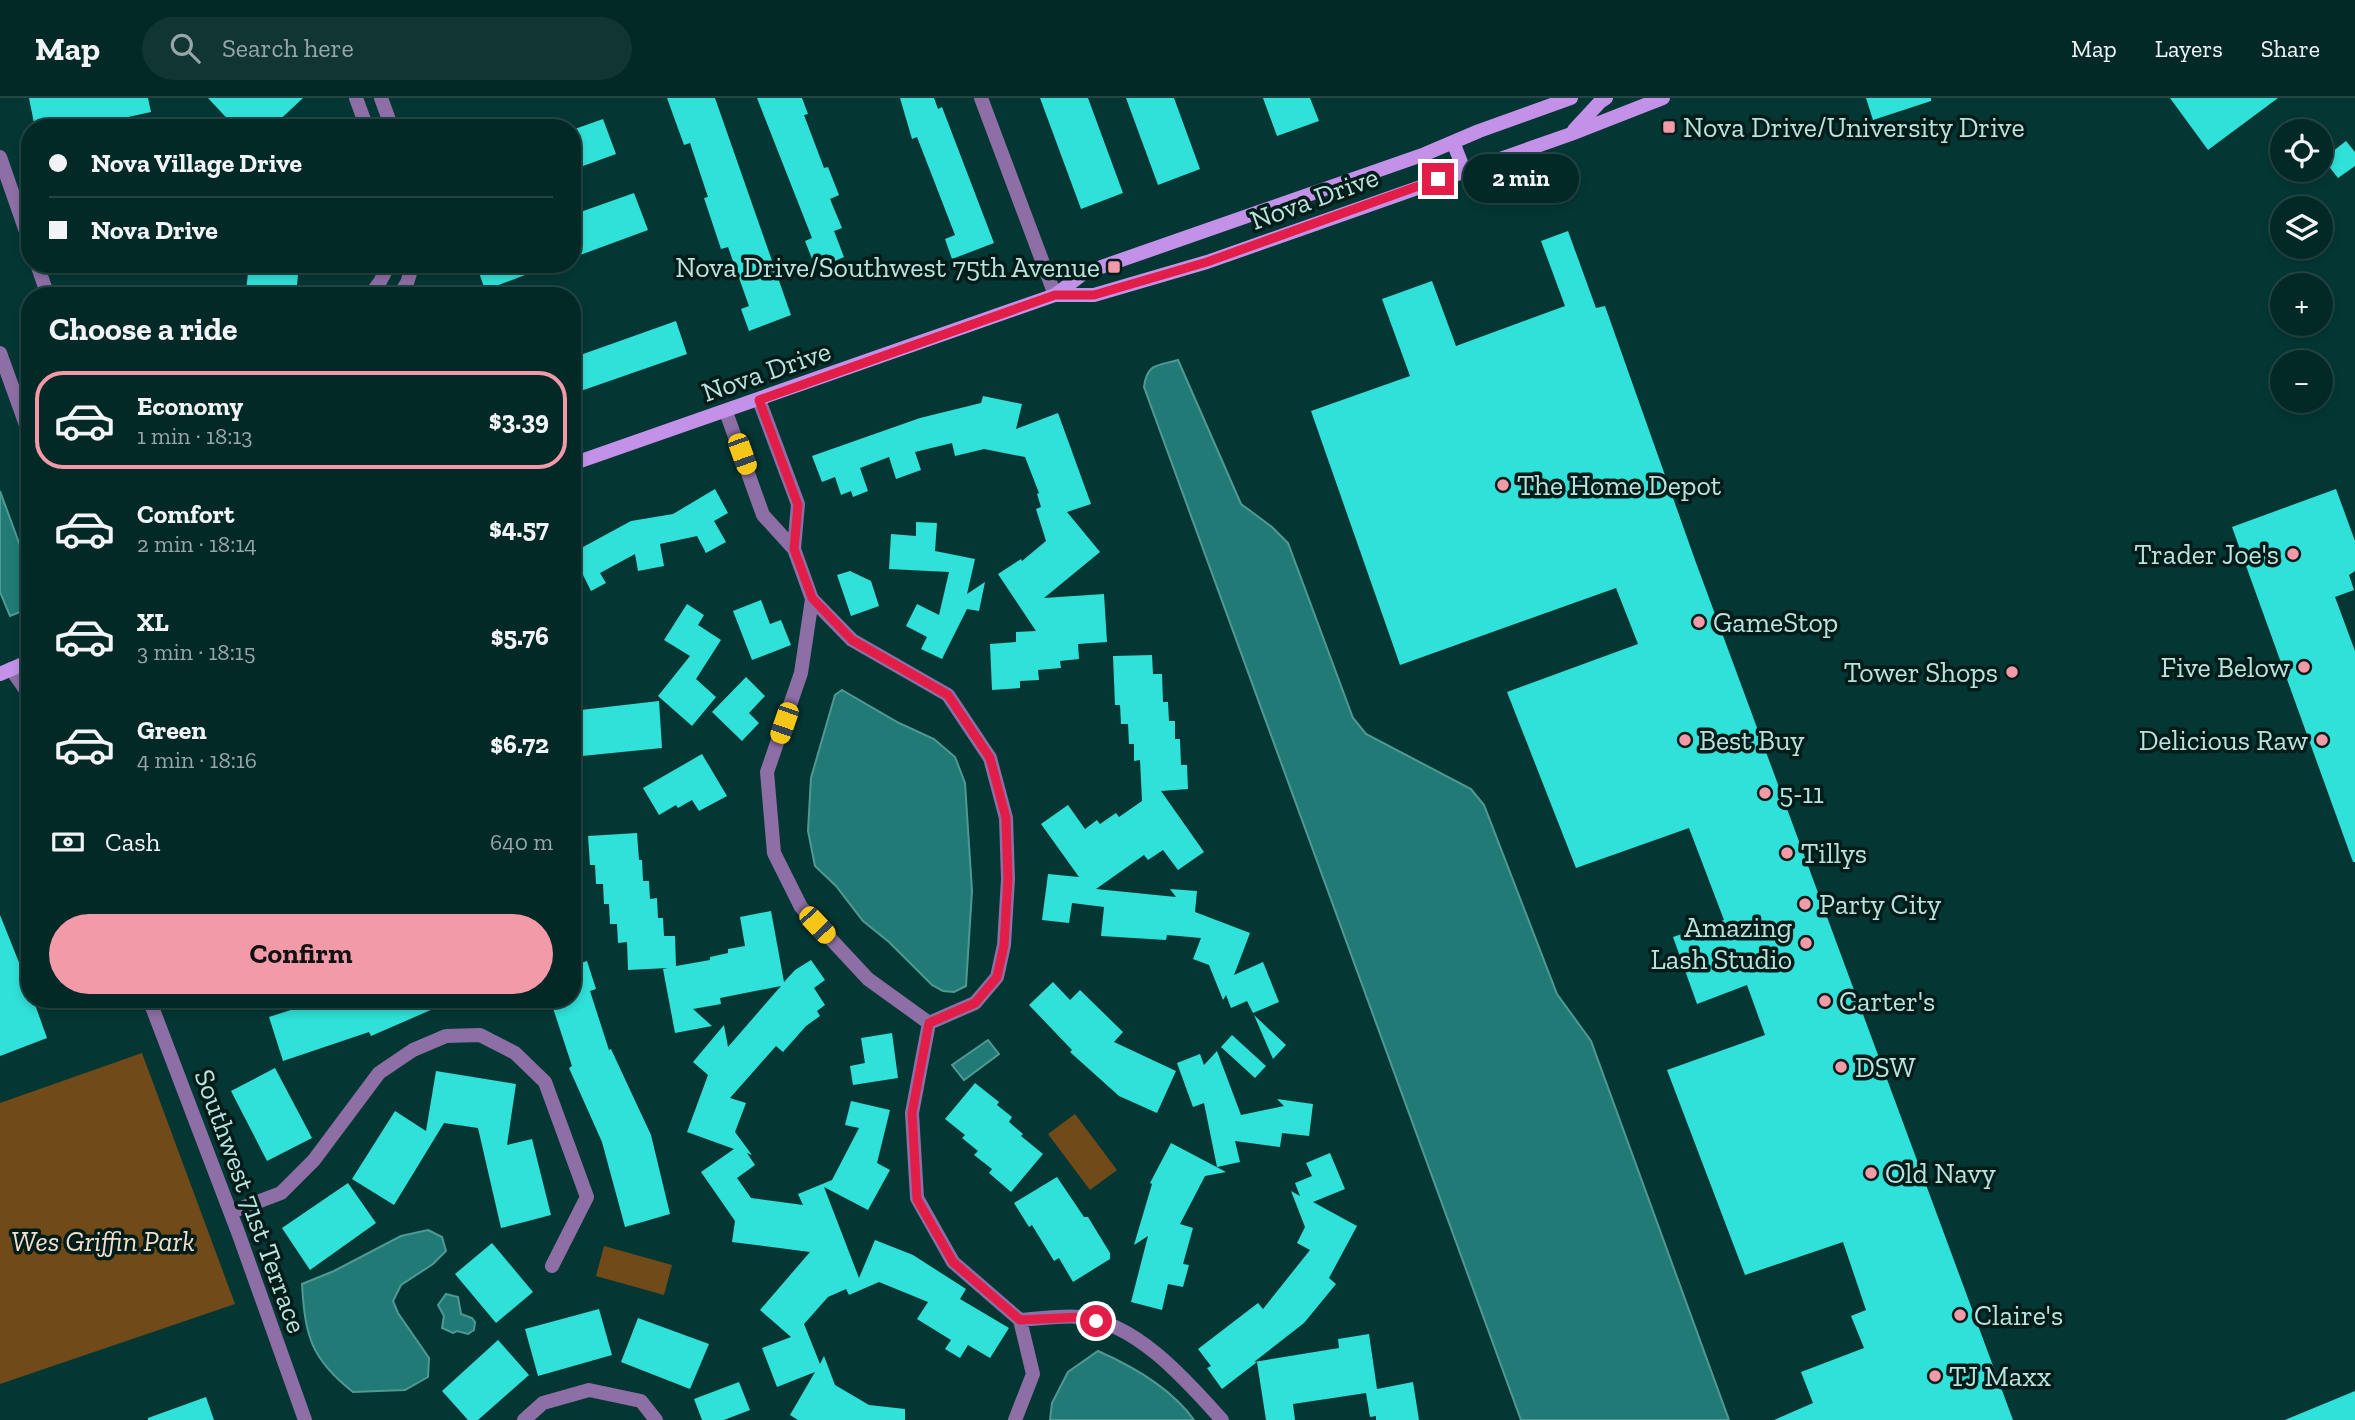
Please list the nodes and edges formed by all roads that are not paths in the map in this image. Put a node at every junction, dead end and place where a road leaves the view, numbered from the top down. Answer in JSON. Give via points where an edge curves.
{"nodes":[{"id":1,"x":356,"y":98,"type":"edge"},
{"id":2,"x":381,"y":98,"type":"edge"},
{"id":3,"x":981,"y":98,"type":"edge"},
{"id":4,"x":1571,"y":98,"type":"edge"},
{"id":5,"x":1606,"y":98,"type":"edge"},
{"id":6,"x":1662,"y":98,"type":"edge"},
{"id":7,"x":364,"y":119,"type":"edge"},
{"id":8,"x":389,"y":119,"type":"edge"},
{"id":9,"x":1571,"y":134,"type":"junction"},
{"id":10,"x":1453,"y":142,"type":"junction"},
{"id":11,"x":0,"y":157,"type":"edge"},
{"id":12,"x":1464,"y":170,"type":"junction"},
{"id":13,"x":21,"y":217,"type":"edge"},
{"id":14,"x":1055,"y":295,"type":"junction"},
{"id":15,"x":0,"y":353,"type":"edge"},
{"id":16,"x":759,"y":400,"type":"junction"},
{"id":17,"x":21,"y":411,"type":"edge"},
{"id":18,"x":726,"y":412,"type":"junction"},
{"id":19,"x":581,"y":461,"type":"edge"},
{"id":20,"x":794,"y":549,"type":"junction"},
{"id":21,"x":812,"y":598,"type":"junction"},
{"id":22,"x":5,"y":671,"type":"edge"},
{"id":23,"x":21,"y":687,"type":"edge"},
{"id":24,"x":152,"y":1008,"type":"edge"},
{"id":25,"x":929,"y":1023,"type":"junction"},
{"id":26,"x":231,"y":1212,"type":"junction"},
{"id":27,"x":552,"y":1266,"type":"dead end"},
{"id":28,"x":1020,"y":1320,"type":"junction"},
{"id":29,"x":305,"y":1420,"type":"edge"},
{"id":30,"x":524,"y":1420,"type":"edge"},
{"id":31,"x":656,"y":1420,"type":"edge"},
{"id":32,"x":1015,"y":1420,"type":"edge"},
{"id":33,"x":1222,"y":1420,"type":"edge"}],
"edges":[{"from":1,"to":7,"type":"street"},
{"from":2,"to":8,"type":"street"},
{"from":3,"to":14,"type":"street"},
{"from":4,"to":10,"type":"street","name":"Nova Drive"},
{"from":5,"to":9,"type":"street"},
{"from":6,"to":9,"type":"street","name":"Nova Drive"},
{"from":9,"to":12,"type":"street","name":"Nova Drive"},
{"from":10,"to":12,"type":"street"},
{"from":10,"to":14,"type":"street","name":"Nova Drive","via":[[1084,273]]},
{"from":11,"to":13,"type":"street"},
{"from":12,"to":14,"type":"street","name":"Nova Drive","via":[[1207,262],[1094,295]]},
{"from":14,"to":16,"type":"street","name":"Nova Drive"},
{"from":15,"to":17,"type":"street"},
{"from":16,"to":18,"type":"street","name":"Nova Drive"},
{"from":16,"to":20,"type":"street","via":[[798,505]]},
{"from":18,"to":19,"type":"street","name":"Nova Drive"},
{"from":18,"to":20,"type":"street","via":[[763,515]]},
{"from":20,"to":21,"type":"street"},
{"from":21,"to":25,"type":"street","via":[[801,673],[767,772],[774,853],[801,907],[868,979]]},
{"from":21,"to":25,"type":"street","via":[[852,640],[948,695],[990,758],[1006,818],[1008,879],[997,977],[975,1003]]},
{"from":22,"to":23,"type":"street"},
{"from":24,"to":26,"type":"street","name":"Southwest 71st Terrace"},
{"from":25,"to":28,"type":"street","via":[[912,1113],[917,1199],[953,1262]]},
{"from":26,"to":27,"type":"street","via":[[281,1193],[314,1160],[379,1073],[446,1036],[480,1035],[515,1053],[545,1082],[587,1197]]},
{"from":26,"to":29,"type":"street","name":"Southwest 71st Terrace"},
{"from":28,"to":32,"type":"street","via":[[1033,1374]]},
{"from":28,"to":33,"type":"street","via":[[1080,1317],[1111,1325],[1154,1351]]},
{"from":30,"to":31,"type":"street","via":[[543,1403],[589,1390],[641,1401]]}]}
